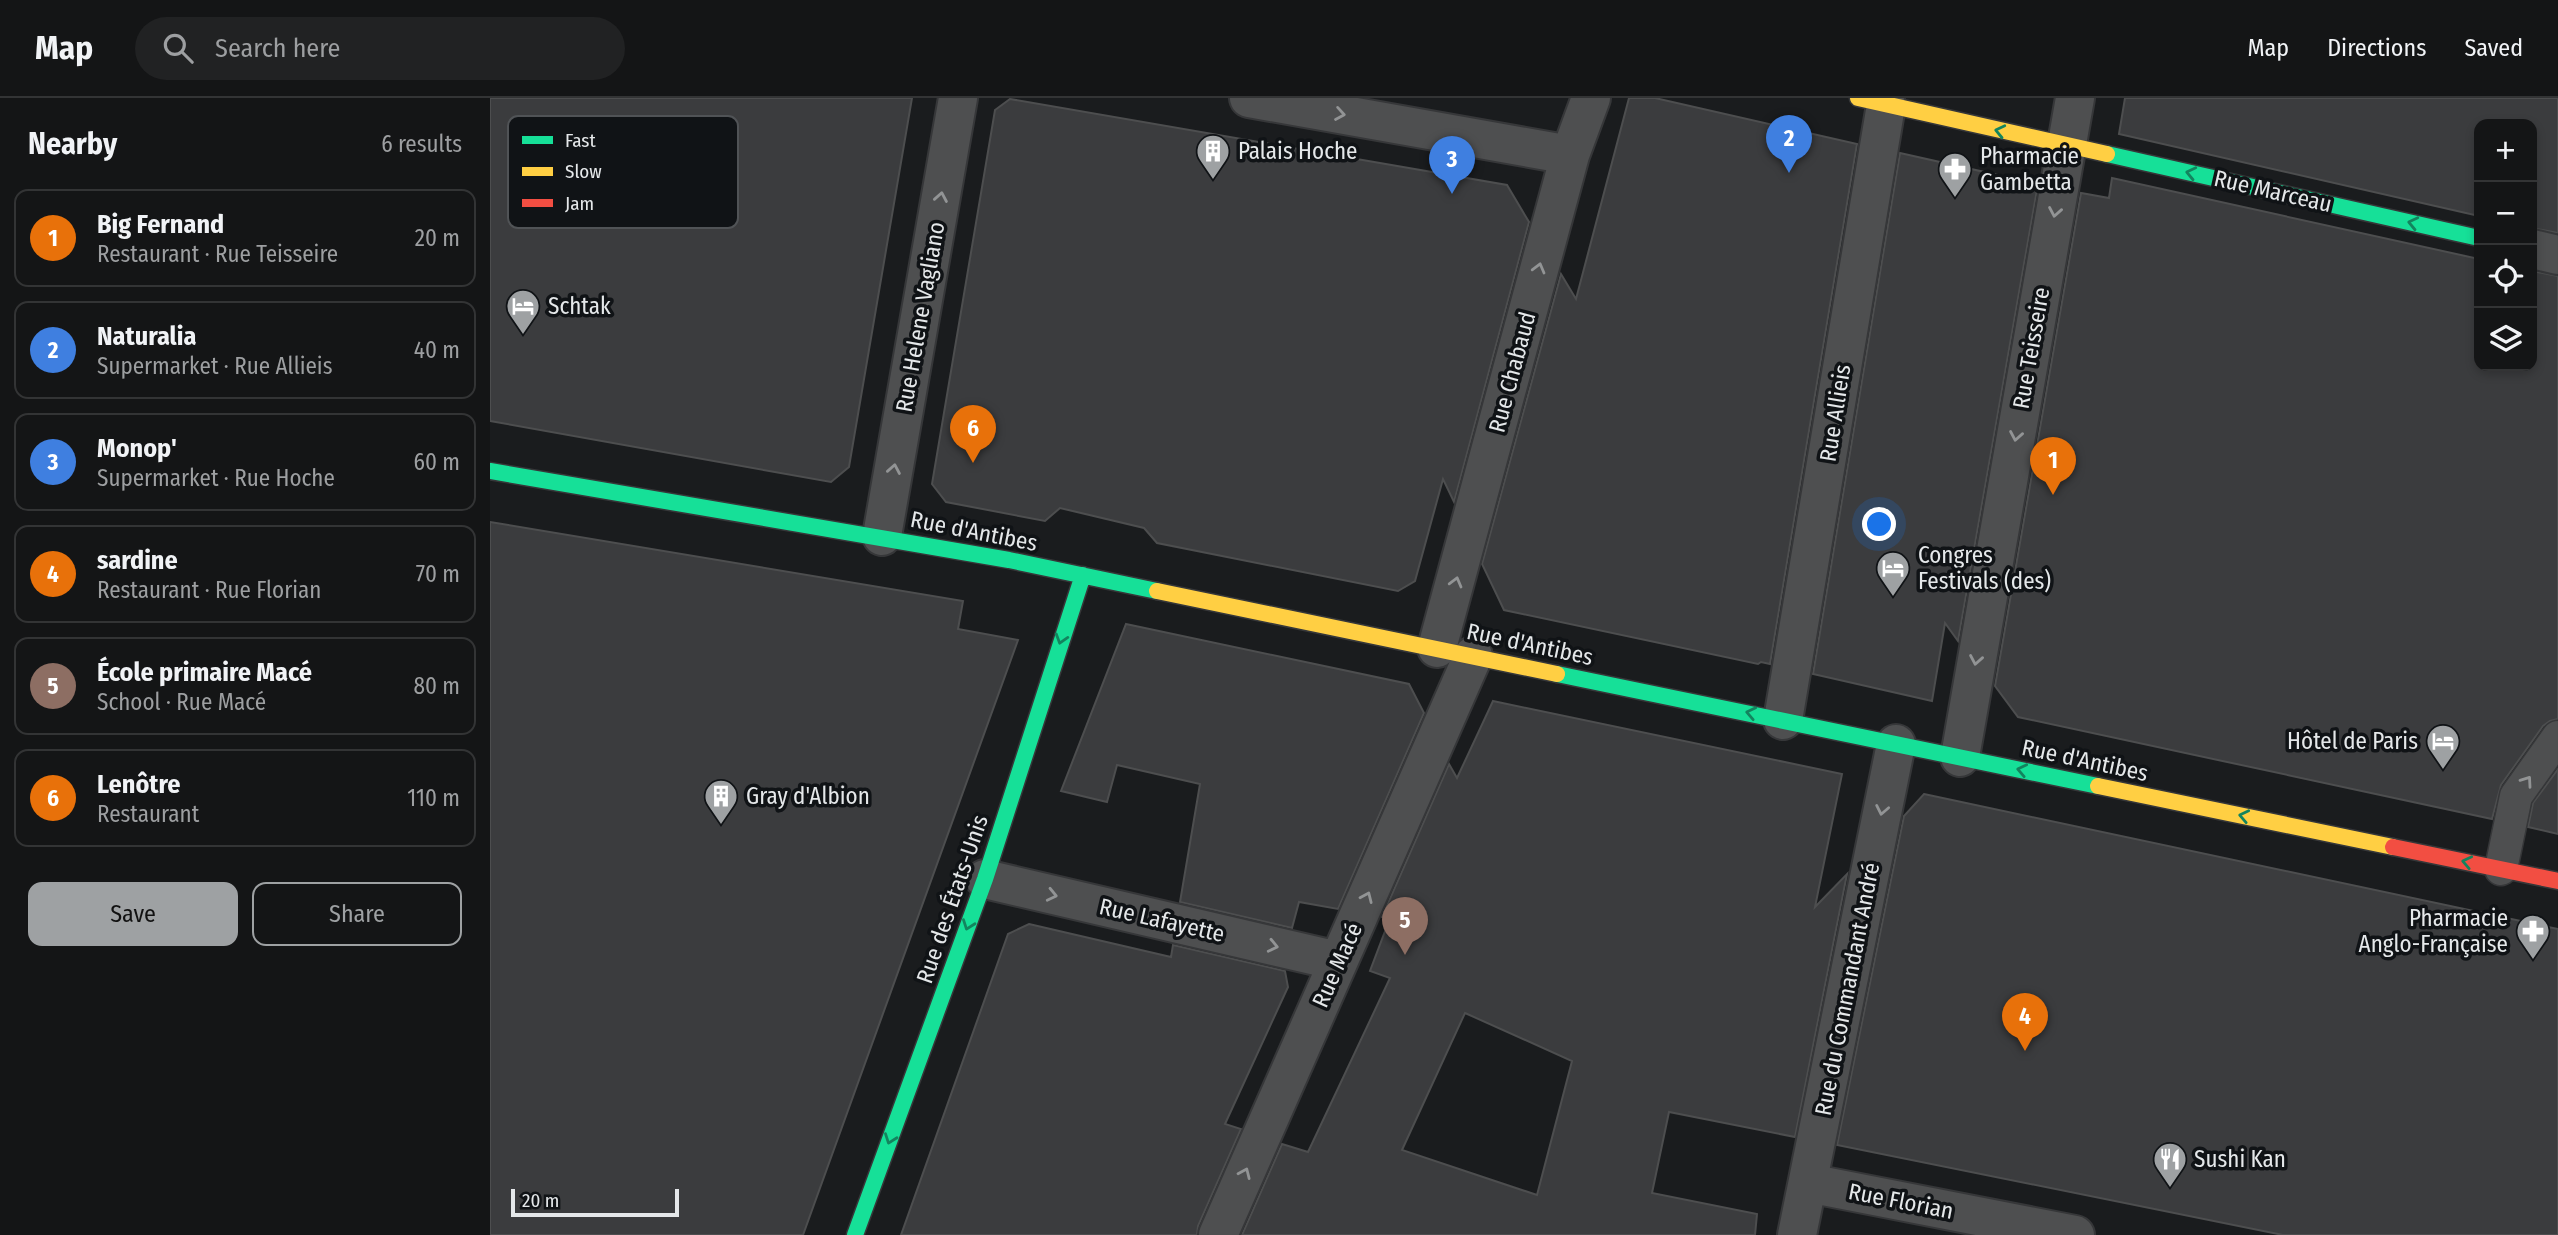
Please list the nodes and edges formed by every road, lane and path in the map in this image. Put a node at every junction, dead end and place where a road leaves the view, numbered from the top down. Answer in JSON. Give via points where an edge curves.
{"nodes":[{"id":1,"x":958,"y":98,"type":"edge"},
{"id":2,"x":1249,"y":98,"type":"edge"},
{"id":3,"x":1591,"y":98,"type":"edge"},
{"id":4,"x":2075,"y":98,"type":"edge"},
{"id":5,"x":1872,"y":102,"type":"edge"},
{"id":6,"x":2067,"y":145,"type":"junction"},
{"id":7,"x":1570,"y":155,"type":"junction"},
{"id":8,"x":2474,"y":237,"type":"edge"},
{"id":9,"x":2537,"y":250,"type":"edge"},
{"id":10,"x":2558,"y":255,"type":"edge"},
{"id":11,"x":490,"y":471,"type":"edge"},
{"id":12,"x":882,"y":536,"type":"junction"},
{"id":13,"x":1083,"y":575,"type":"junction"},
{"id":14,"x":1455,"y":652,"type":"junction"},
{"id":15,"x":1783,"y":720,"type":"junction"},
{"id":16,"x":2558,"y":737,"type":"edge"},
{"id":17,"x":1896,"y":744,"type":"junction"},
{"id":18,"x":1960,"y":757,"type":"junction"},
{"id":19,"x":2501,"y":869,"type":"junction"},
{"id":20,"x":985,"y":879,"type":"junction"},
{"id":21,"x":2558,"y":881,"type":"edge"},
{"id":22,"x":1338,"y":961,"type":"junction"},
{"id":23,"x":1808,"y":1183,"type":"junction"},
{"id":24,"x":855,"y":1235,"type":"edge"},
{"id":25,"x":1218,"y":1235,"type":"edge"},
{"id":26,"x":1797,"y":1235,"type":"edge"},
{"id":27,"x":2075,"y":1235,"type":"edge"}],
"edges":[{"from":12,"to":1,"type":"street","name":"Rue Helene Vagliano","one_way":true},
{"from":2,"to":7,"type":"street","one_way":true},
{"from":3,"to":7,"type":"street","name":"Rue Chabaud"},
{"from":4,"to":6,"type":"street","name":"Rue Teisseire"},
{"from":6,"to":5,"type":"street","name":"Rue Marceau","one_way":true},
{"from":5,"to":15,"type":"street","name":"Rue Allieis"},
{"from":8,"to":6,"type":"street","name":"Rue Marceau","one_way":true},
{"from":6,"to":18,"type":"street","name":"Rue Teisseire","one_way":true},
{"from":14,"to":7,"type":"street","name":"Rue Chabaud","one_way":true},
{"from":9,"to":10,"type":"street"},
{"from":11,"to":12,"type":"street","name":"Rue d'Antibes"},
{"from":12,"to":13,"type":"street","name":"Rue d'Antibes"},
{"from":13,"to":14,"type":"street","name":"Rue d'Antibes"},
{"from":13,"to":20,"type":"street","name":"Rue des États-Unis","one_way":true},
{"from":15,"to":14,"type":"street","name":"Rue d'Antibes","one_way":true},
{"from":22,"to":14,"type":"street","name":"Rue Macé","one_way":true},
{"from":15,"to":17,"type":"street","name":"Rue d'Antibes"},
{"from":19,"to":16,"type":"lane","one_way":true,"via":[[2516,796]]},
{"from":17,"to":18,"type":"street","name":"Rue d'Antibes"},
{"from":17,"to":23,"type":"street","name":"Rue du Commandant André","one_way":true},
{"from":19,"to":18,"type":"street","name":"Rue d'Antibes","one_way":true},
{"from":19,"to":21,"type":"street","name":"Rue d'Antibes"},
{"from":20,"to":22,"type":"street","name":"Rue Lafayette","one_way":true},
{"from":20,"to":24,"type":"street","name":"Rue des États-Unis","one_way":true},
{"from":25,"to":22,"type":"street","name":"Rue Macé","one_way":true},
{"from":23,"to":26,"type":"street","name":"Rue du Commandant André"},
{"from":23,"to":27,"type":"street","name":"Rue Florian"}]}
